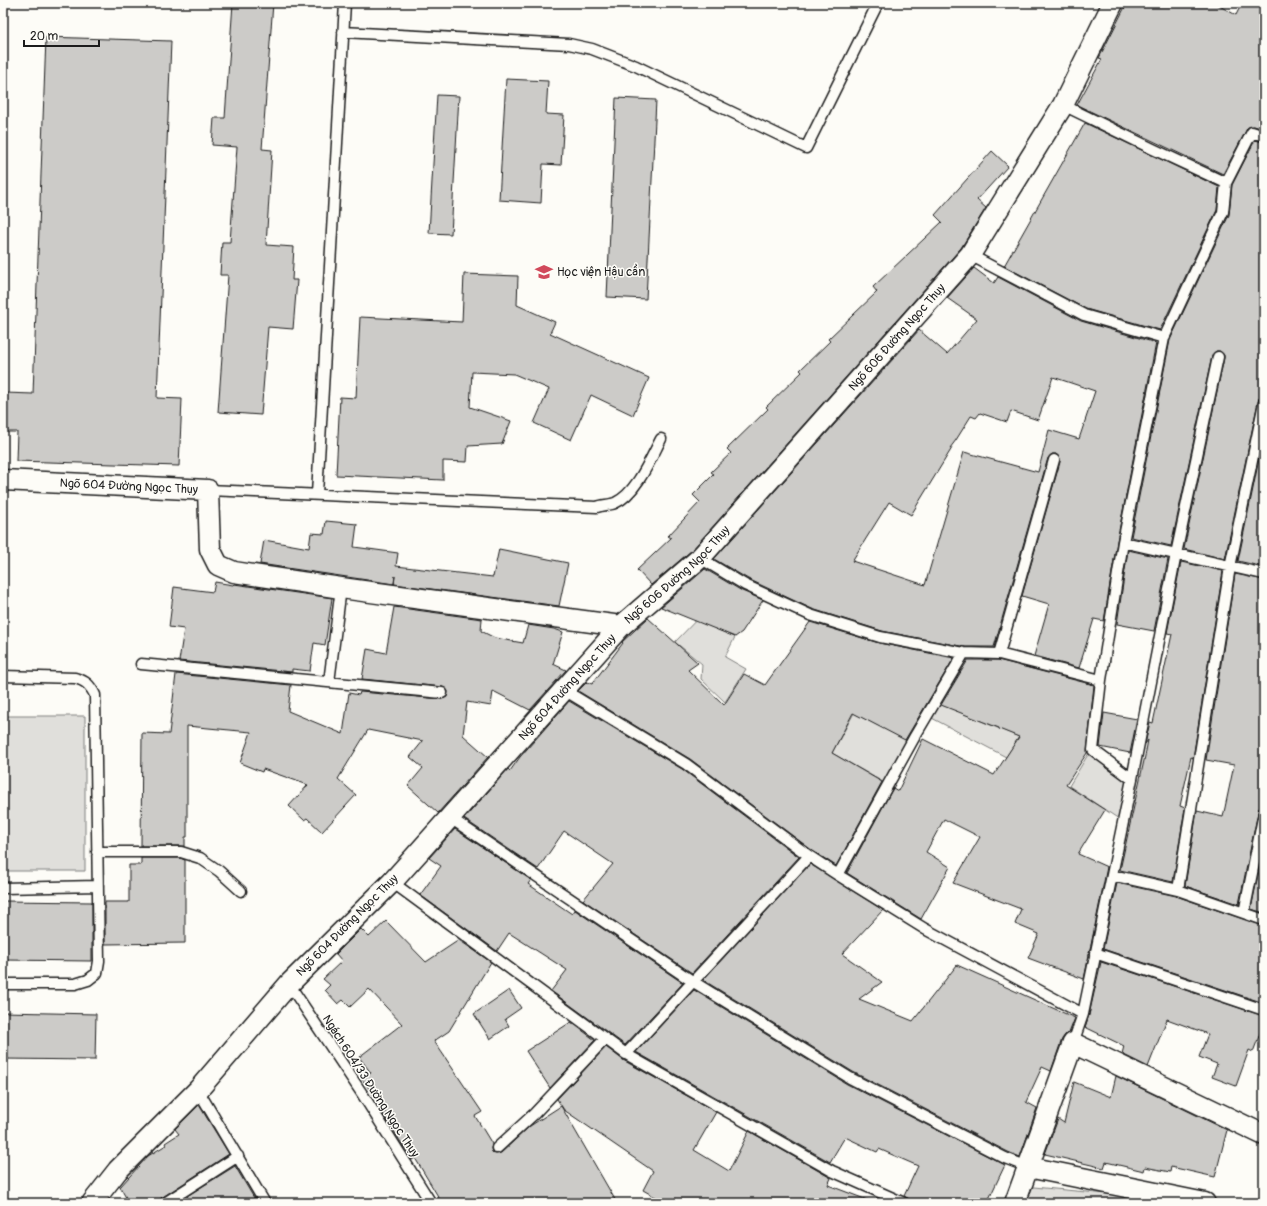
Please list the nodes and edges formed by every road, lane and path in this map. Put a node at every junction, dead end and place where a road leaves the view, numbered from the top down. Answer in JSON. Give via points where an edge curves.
{"nodes":[{"id":1,"x":345,"y":3,"type":"edge"},
{"id":2,"x":878,"y":3,"type":"edge"},
{"id":3,"x":1113,"y":3,"type":"edge"},
{"id":4,"x":343,"y":32,"type":"junction"},
{"id":5,"x":1063,"y":105,"type":"junction"},
{"id":6,"x":1264,"y":136,"type":"edge"},
{"id":7,"x":1226,"y":183,"type":"junction"},
{"id":8,"x":970,"y":255,"type":"junction"},
{"id":9,"x":1164,"y":338,"type":"junction"},
{"id":10,"x":1218,"y":357,"type":"dead end"},
{"id":11,"x":1264,"y":403,"type":"edge"},
{"id":12,"x":660,"y":439,"type":"dead end"},
{"id":13,"x":1054,"y":460,"type":"dead end"},
{"id":14,"x":3,"y":480,"type":"edge"},
{"id":15,"x":208,"y":490,"type":"junction"},
{"id":16,"x":317,"y":494,"type":"junction"},
{"id":17,"x":1123,"y":542,"type":"junction"},
{"id":18,"x":1176,"y":554,"type":"junction"},
{"id":19,"x":700,"y":558,"type":"junction"},
{"id":20,"x":1230,"y":567,"type":"junction"},
{"id":21,"x":1264,"y":574,"type":"edge"},
{"id":22,"x":342,"y":588,"type":"junction"},
{"id":23,"x":622,"y":626,"type":"junction"},
{"id":24,"x":964,"y":653,"type":"junction"},
{"id":25,"x":999,"y":654,"type":"junction"},
{"id":26,"x":141,"y":664,"type":"dead end"},
{"id":27,"x":3,"y":676,"type":"edge"},
{"id":28,"x":1101,"y":680,"type":"junction"},
{"id":29,"x":330,"y":682,"type":"junction"},
{"id":30,"x":564,"y":690,"type":"junction"},
{"id":31,"x":442,"y":693,"type":"dead end"},
{"id":32,"x":1132,"y":779,"type":"junction"},
{"id":33,"x":1264,"y":813,"type":"edge"},
{"id":34,"x":449,"y":818,"type":"junction"},
{"id":35,"x":97,"y":852,"type":"junction"},
{"id":36,"x":809,"y":856,"type":"junction"},
{"id":37,"x":838,"y":875,"type":"junction"},
{"id":38,"x":1112,"y":875,"type":"junction"},
{"id":39,"x":392,"y":882,"type":"junction"},
{"id":40,"x":98,"y":886,"type":"junction"},
{"id":41,"x":3,"y":888,"type":"edge"},
{"id":42,"x":1178,"y":890,"type":"junction"},
{"id":43,"x":241,"y":891,"type":"dead end"},
{"id":44,"x":1244,"y":913,"type":"junction"},
{"id":45,"x":1264,"y":920,"type":"edge"},
{"id":46,"x":1095,"y":953,"type":"junction"},
{"id":47,"x":692,"y":981,"type":"junction"},
{"id":48,"x":3,"y":984,"type":"edge"},
{"id":49,"x":289,"y":984,"type":"junction"},
{"id":50,"x":1264,"y":1010,"type":"edge"},
{"id":51,"x":1083,"y":1014,"type":"junction"},
{"id":52,"x":605,"y":1039,"type":"junction"},
{"id":53,"x":1073,"y":1043,"type":"junction"},
{"id":54,"x":626,"y":1054,"type":"junction"},
{"id":55,"x":198,"y":1090,"type":"junction"},
{"id":56,"x":1264,"y":1135,"type":"edge"},
{"id":57,"x":497,"y":1148,"type":"dead end"},
{"id":58,"x":238,"y":1156,"type":"junction"},
{"id":59,"x":1028,"y":1167,"type":"junction"},
{"id":60,"x":92,"y":1203,"type":"edge"},
{"id":61,"x":166,"y":1203,"type":"edge"},
{"id":62,"x":264,"y":1203,"type":"edge"},
{"id":63,"x":431,"y":1203,"type":"edge"},
{"id":64,"x":904,"y":1203,"type":"edge"},
{"id":65,"x":1016,"y":1203,"type":"edge"},
{"id":66,"x":1205,"y":1203,"type":"edge"}],
"edges":[{"from":1,"to":4,"type":"lane"},
{"from":2,"to":4,"type":"lane","via":[[806,148],[636,66],[592,49],[569,44]]},
{"from":3,"to":5,"type":"street","name":"Ngõ 606 Đường Ngọc Thụy"},
{"from":4,"to":16,"type":"lane"},
{"from":5,"to":7,"type":"lane"},
{"from":5,"to":8,"type":"street","name":"Ngõ 606 Đường Ngọc Thụy"},
{"from":6,"to":7,"type":"lane","via":[[1252,132]]},
{"from":7,"to":9,"type":"lane","via":[[1223,212]]},
{"from":8,"to":9,"type":"lane","via":[[1084,315]]},
{"from":8,"to":19,"type":"street","name":"Ngõ 606 Đường Ngọc Thụy"},
{"from":9,"to":17,"type":"lane"},
{"from":10,"to":18,"type":"lane"},
{"from":11,"to":20,"type":"lane"},
{"from":12,"to":16,"type":"lane","via":[[642,475],[630,491],[616,502],[597,507]]},
{"from":13,"to":25,"type":"lane"},
{"from":14,"to":15,"type":"street","name":"Ngõ 604 Đường Ngọc Thụy"},
{"from":15,"to":16,"type":"lane"},
{"from":15,"to":22,"type":"street","name":"Ngõ 604 Đường Ngọc Thụy","via":[[210,549],[218,564],[234,572]]},
{"from":17,"to":18,"type":"lane"},
{"from":17,"to":28,"type":"lane"},
{"from":18,"to":20,"type":"lane"},
{"from":18,"to":32,"type":"lane"},
{"from":19,"to":23,"type":"street","name":"Ngõ 606 Đường Ngọc Thụy"},
{"from":19,"to":24,"type":"lane","via":[[745,585],[810,615],[880,637]]},
{"from":20,"to":21,"type":"lane"},
{"from":20,"to":42,"type":"lane"},
{"from":22,"to":23,"type":"street","name":"Ngõ 604 Đường Ngọc Thụy"},
{"from":22,"to":29,"type":"lane"},
{"from":23,"to":30,"type":"street","name":"Ngõ 604 Đường Ngọc Thụy"},
{"from":24,"to":25,"type":"lane"},
{"from":24,"to":37,"type":"lane"},
{"from":25,"to":28,"type":"lane"},
{"from":26,"to":29,"type":"lane"},
{"from":27,"to":35,"type":"lane","via":[[75,678],[84,680],[91,686],[95,695]]},
{"from":28,"to":32,"type":"lane","via":[[1093,750]]},
{"from":29,"to":31,"type":"lane"},
{"from":30,"to":34,"type":"street","name":"Ngõ 604 Đường Ngọc Thụy"},
{"from":30,"to":36,"type":"lane","via":[[686,764]]},
{"from":32,"to":38,"type":"lane"},
{"from":33,"to":44,"type":"lane"},
{"from":34,"to":39,"type":"street","name":"Ngõ 604 Đường Ngọc Thụy"},
{"from":34,"to":47,"type":"lane"},
{"from":35,"to":40,"type":"lane"},
{"from":35,"to":43,"type":"lane","via":[[181,852],[200,858],[220,871]]},
{"from":36,"to":37,"type":"lane"},
{"from":36,"to":47,"type":"lane"},
{"from":37,"to":51,"type":"lane","via":[[925,929]]},
{"from":38,"to":42,"type":"lane"},
{"from":38,"to":46,"type":"lane"},
{"from":39,"to":49,"type":"street","name":"Ngõ 604 Đường Ngọc Thụy"},
{"from":39,"to":52,"type":"lane"},
{"from":40,"to":41,"type":"lane"},
{"from":40,"to":48,"type":"lane","via":[[97,973],[88,980],[75,984]]},
{"from":42,"to":44,"type":"lane"},
{"from":44,"to":45,"type":"lane"},
{"from":46,"to":50,"type":"lane"},
{"from":46,"to":51,"type":"lane"},
{"from":47,"to":54,"type":"lane"},
{"from":47,"to":59,"type":"lane","via":[[850,1078],[1005,1158]]},
{"from":49,"to":55,"type":"street","name":"Ngõ 604 Đường Ngọc Thụy"},
{"from":49,"to":63,"type":"lane","name":"Ngách 604/33 Đường Ngọc Thụy"},
{"from":51,"to":53,"type":"lane"},
{"from":52,"to":54,"type":"lane"},
{"from":52,"to":57,"type":"lane","via":[[534,1114]]},
{"from":53,"to":56,"type":"street"},
{"from":53,"to":59,"type":"street"},
{"from":54,"to":64,"type":"lane","via":[[832,1171]]},
{"from":55,"to":58,"type":"lane"},
{"from":55,"to":60,"type":"street","name":"Ngõ 604 Đường Ngọc Thụy","via":[[118,1170]]},
{"from":58,"to":61,"type":"lane"},
{"from":58,"to":62,"type":"lane"},
{"from":59,"to":65,"type":"street"},
{"from":59,"to":66,"type":"street"}]}
